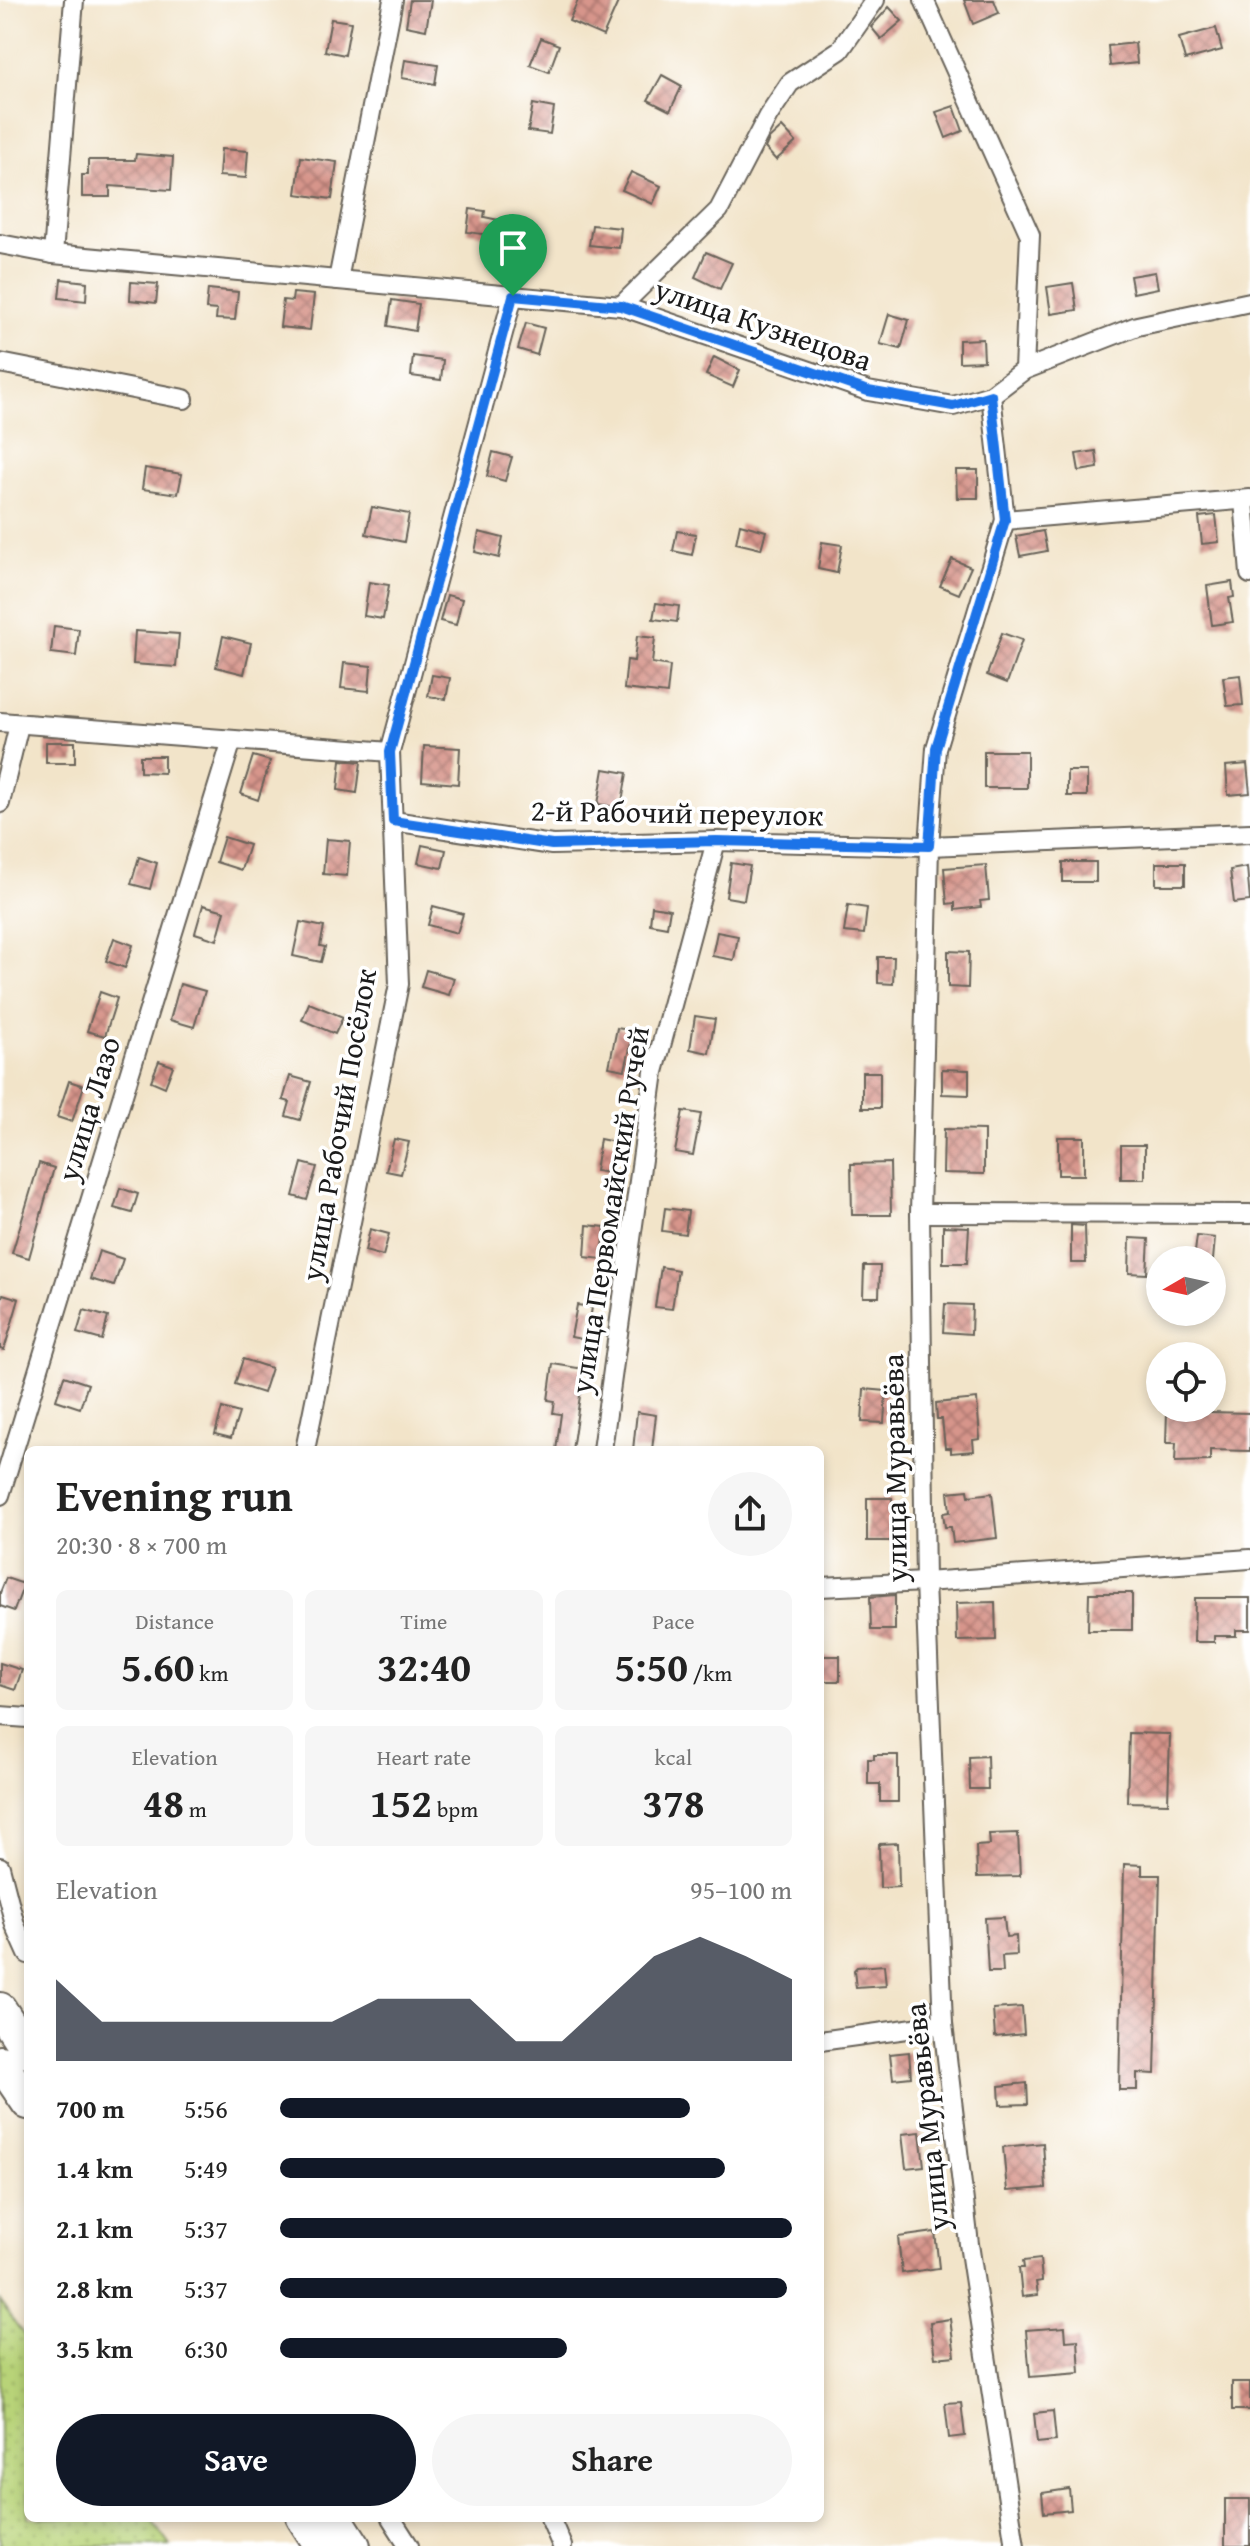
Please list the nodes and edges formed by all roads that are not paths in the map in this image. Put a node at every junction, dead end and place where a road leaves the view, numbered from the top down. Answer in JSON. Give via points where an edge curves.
{"nodes":[{"id":1,"x":74,"y":0,"type":"edge"},
{"id":2,"x":393,"y":0,"type":"edge"},
{"id":3,"x":875,"y":0,"type":"edge"},
{"id":4,"x":924,"y":0,"type":"edge"},
{"id":5,"x":0,"y":244,"type":"edge"},
{"id":6,"x":53,"y":254,"type":"junction"},
{"id":7,"x":338,"y":280,"type":"junction"},
{"id":8,"x":513,"y":296,"type":"junction"},
{"id":9,"x":1250,"y":302,"type":"edge"},
{"id":10,"x":621,"y":306,"type":"junction"},
{"id":11,"x":0,"y":363,"type":"edge"},
{"id":12,"x":1024,"y":370,"type":"junction"},
{"id":13,"x":991,"y":395,"type":"junction"},
{"id":14,"x":184,"y":399,"type":"dead end"},
{"id":15,"x":1247,"y":500,"type":"edge"},
{"id":16,"x":1005,"y":520,"type":"junction"},
{"id":17,"x":1250,"y":574,"type":"edge"},
{"id":18,"x":0,"y":722,"type":"edge"},
{"id":19,"x":19,"y":725,"type":"junction"},
{"id":20,"x":232,"y":740,"type":"junction"},
{"id":21,"x":390,"y":752,"type":"junction"},
{"id":22,"x":0,"y":803,"type":"edge"},
{"id":23,"x":393,"y":821,"type":"junction"},
{"id":24,"x":1250,"y":833,"type":"edge"},
{"id":25,"x":716,"y":841,"type":"junction"},
{"id":26,"x":929,"y":846,"type":"junction"},
{"id":27,"x":920,"y":1213,"type":"junction"},
{"id":28,"x":1250,"y":1214,"type":"edge"},
{"id":29,"x":306,"y":1446,"type":"edge"},
{"id":30,"x":603,"y":1446,"type":"edge"},
{"id":31,"x":0,"y":1495,"type":"edge"},
{"id":32,"x":1250,"y":1559,"type":"edge"},
{"id":33,"x":925,"y":1582,"type":"junction"},
{"id":34,"x":824,"y":1587,"type":"edge"},
{"id":35,"x":0,"y":1716,"type":"edge"},
{"id":36,"x":24,"y":1718,"type":"edge"},
{"id":37,"x":0,"y":1867,"type":"edge"},
{"id":38,"x":24,"y":1945,"type":"edge"},
{"id":39,"x":0,"y":2009,"type":"edge"},
{"id":40,"x":943,"y":2024,"type":"junction"},
{"id":41,"x":824,"y":2040,"type":"edge"},
{"id":42,"x":24,"y":2046,"type":"edge"},
{"id":43,"x":0,"y":2062,"type":"edge"},
{"id":44,"x":24,"y":2097,"type":"edge"},
{"id":45,"x":306,"y":2522,"type":"edge"},
{"id":46,"x":339,"y":2522,"type":"edge"},
{"id":47,"x":394,"y":2522,"type":"edge"},
{"id":48,"x":552,"y":2522,"type":"edge"},
{"id":49,"x":321,"y":2546,"type":"edge"},
{"id":50,"x":354,"y":2546,"type":"edge"},
{"id":51,"x":409,"y":2546,"type":"edge"},
{"id":52,"x":562,"y":2546,"type":"edge"},
{"id":53,"x":1015,"y":2546,"type":"edge"}],
"edges":[{"from":1,"to":6,"type":"street"},
{"from":2,"to":7,"type":"street"},
{"from":3,"to":10,"type":"street","via":[[840,50],[790,83],[719,210]]},
{"from":4,"to":12,"type":"street","via":[[1030,235]]},
{"from":5,"to":6,"type":"street","name":"улица Кузнецова"},
{"from":6,"to":7,"type":"street","name":"улица Кузнецова"},
{"from":7,"to":8,"type":"street","name":"улица Кузнецова"},
{"from":8,"to":10,"type":"street","name":"улица Кузнецова"},
{"from":8,"to":21,"type":"street","name":"улица Рабочий Посёлок"},
{"from":9,"to":12,"type":"street","name":"улица Кузнецова","via":[[1137,326]]},
{"from":10,"to":13,"type":"street","name":"улица Кузнецова","via":[[868,391],[953,406]]},
{"from":11,"to":14,"type":"street"},
{"from":12,"to":13,"type":"street","name":"улица Кузнецова"},
{"from":13,"to":16,"type":"street","name":"улица Муравьёва"},
{"from":15,"to":16,"type":"street"},
{"from":15,"to":17,"type":"street"},
{"from":16,"to":26,"type":"street","name":"улица Муравьёва","via":[[936,748]]},
{"from":18,"to":19,"type":"street"},
{"from":19,"to":20,"type":"street"},
{"from":19,"to":22,"type":"street"},
{"from":20,"to":21,"type":"street"},
{"from":20,"to":31,"type":"street","name":"улица Лазо"},
{"from":21,"to":23,"type":"street","name":"улица Рабочий Посёлок"},
{"from":23,"to":25,"type":"street","name":"2-й Рабочий переулок","via":[[552,845]]},
{"from":23,"to":29,"type":"street","name":"улица Рабочий Посёлок","via":[[399,984]]},
{"from":24,"to":26,"type":"street","name":"2-й Рабочий переулок"},
{"from":25,"to":26,"type":"street","name":"2-й Рабочий переулок"},
{"from":25,"to":30,"type":"street","name":"улица Первомайский Ручей","via":[[654,1072]]},
{"from":26,"to":27,"type":"street","name":"улица Муравьёва"},
{"from":27,"to":28,"type":"street"},
{"from":27,"to":33,"type":"street","name":"улица Муравьёва"},
{"from":32,"to":33,"type":"street"},
{"from":33,"to":34,"type":"street"},
{"from":33,"to":40,"type":"street","name":"улица Муравьёва"},
{"from":35,"to":36,"type":"street"},
{"from":37,"to":38,"type":"street"},
{"from":39,"to":42,"type":"highway"},
{"from":40,"to":41,"type":"street"},
{"from":40,"to":53,"type":"street","name":"улица Муравьёва","via":[[969,2244]]},
{"from":43,"to":44,"type":"highway"},
{"from":45,"to":49,"type":"highway"},
{"from":46,"to":50,"type":"highway"},
{"from":47,"to":51,"type":"street"},
{"from":48,"to":52,"type":"street"}]}
